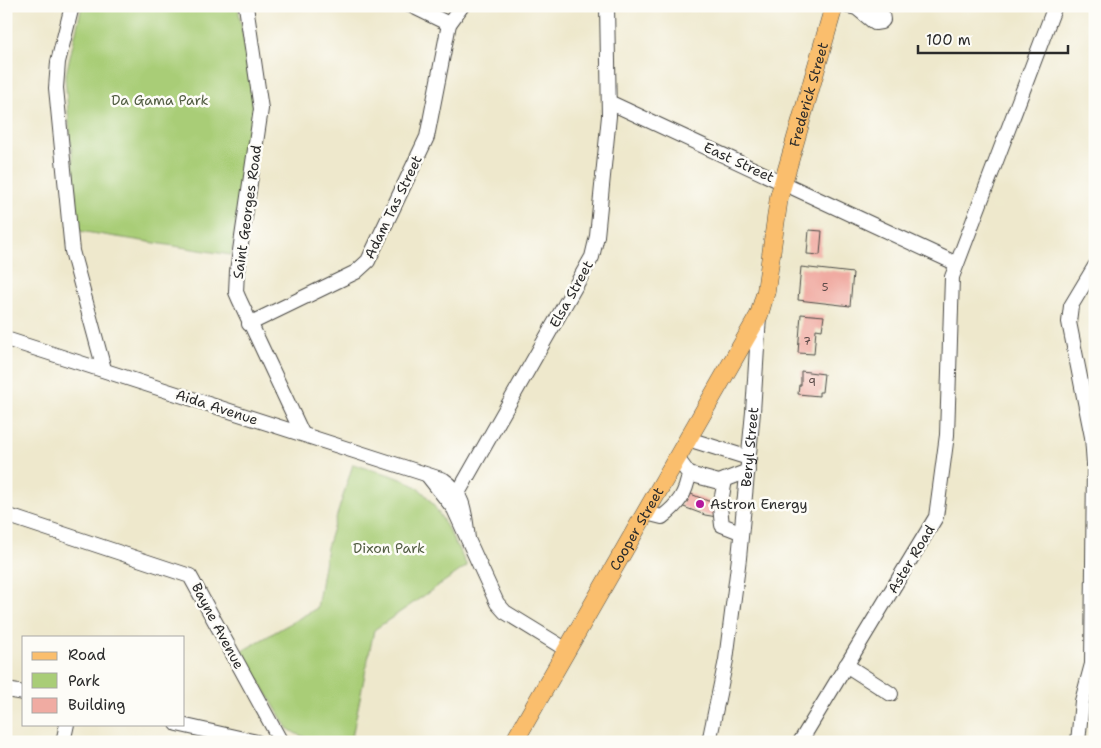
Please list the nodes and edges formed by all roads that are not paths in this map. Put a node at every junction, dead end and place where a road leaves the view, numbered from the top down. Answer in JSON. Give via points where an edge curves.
{"nodes":[{"id":1,"x":72,"y":6,"type":"edge"},
{"id":2,"x":246,"y":6,"type":"edge"},
{"id":3,"x":412,"y":6,"type":"edge"},
{"id":4,"x":462,"y":6,"type":"edge"},
{"id":5,"x":607,"y":6,"type":"edge"},
{"id":6,"x":834,"y":6,"type":"edge"},
{"id":7,"x":1055,"y":6,"type":"edge"},
{"id":8,"x":449,"y":24,"type":"junction"},
{"id":9,"x":609,"y":102,"type":"junction"},
{"id":10,"x":783,"y":182,"type":"junction"},
{"id":11,"x":955,"y":263,"type":"junction"},
{"id":12,"x":1095,"y":266,"type":"edge"},
{"id":13,"x":759,"y":315,"type":"junction"},
{"id":14,"x":249,"y":324,"type":"junction"},
{"id":15,"x":6,"y":339,"type":"edge"},
{"id":16,"x":104,"y":369,"type":"junction"},
{"id":17,"x":302,"y":433,"type":"junction"},
{"id":18,"x":688,"y":439,"type":"junction"},
{"id":19,"x":677,"y":458,"type":"junction"},
{"id":20,"x":748,"y":465,"type":"junction"},
{"id":21,"x":688,"y":474,"type":"junction"},
{"id":22,"x":725,"y":480,"type":"junction"},
{"id":23,"x":450,"y":493,"type":"junction"},
{"id":24,"x":646,"y":512,"type":"junction"},
{"id":25,"x":6,"y":514,"type":"edge"},
{"id":26,"x":740,"y":532,"type":"junction"},
{"id":27,"x":567,"y":650,"type":"junction"},
{"id":28,"x":846,"y":665,"type":"junction"},
{"id":29,"x":6,"y":690,"type":"edge"},
{"id":30,"x":22,"y":693,"type":"edge"},
{"id":31,"x":891,"y":694,"type":"dead end"},
{"id":32,"x":67,"y":726,"type":"edge"},
{"id":33,"x":185,"y":726,"type":"edge"},
{"id":34,"x":63,"y":742,"type":"edge"},
{"id":35,"x":257,"y":742,"type":"edge"},
{"id":36,"x":281,"y":742,"type":"edge"},
{"id":37,"x":514,"y":742,"type":"edge"},
{"id":38,"x":708,"y":742,"type":"edge"},
{"id":39,"x":800,"y":742,"type":"edge"},
{"id":40,"x":1078,"y":742,"type":"edge"}],
"edges":[{"from":1,"to":16,"type":"street","via":[[58,62],[57,97],[72,251]]},
{"from":2,"to":14,"type":"street","name":"Saint Georges Road","via":[[261,109],[236,282],[236,292]]},
{"from":3,"to":8,"type":"street"},
{"from":4,"to":8,"type":"street"},
{"from":5,"to":9,"type":"street"},
{"from":6,"to":10,"type":"main road","name":"Frederick Street"},
{"from":7,"to":11,"type":"street","name":"Aster Road"},
{"from":8,"to":14,"type":"street","name":"Adam Tas Street","via":[[430,128],[368,261],[356,272]]},
{"from":9,"to":10,"type":"street","name":"East Street"},
{"from":9,"to":23,"type":"street","name":"Elsa Street","via":[[598,227],[592,257],[472,465]]},
{"from":10,"to":11,"type":"street","name":"East Street"},
{"from":10,"to":13,"type":"main road","name":"Beryl Street","via":[[774,219],[766,291]]},
{"from":11,"to":28,"type":"street","name":"Aster Road","via":[[949,311],[947,435],[936,517]]},
{"from":12,"to":40,"type":"street","via":[[1071,306],[1069,322],[1092,437],[1094,464],[1092,664],[1082,701]]},
{"from":13,"to":18,"type":"main road","name":"Cooper Street"},
{"from":13,"to":20,"type":"street","name":"Beryl Street"},
{"from":14,"to":17,"type":"street","name":"Saint Georges Road"},
{"from":15,"to":16,"type":"street","name":"Aida Avenue"},
{"from":16,"to":17,"type":"street","name":"Aida Avenue"},
{"from":17,"to":23,"type":"street","name":"Aida Avenue","via":[[428,476]]},
{"from":18,"to":19,"type":"main road","name":"Cooper Street"},
{"from":18,"to":20,"type":"street"},
{"from":19,"to":21,"type":"street"},
{"from":19,"to":24,"type":"main road","name":"Cooper Street"},
{"from":20,"to":22,"type":"street"},
{"from":20,"to":26,"type":"street","name":"Beryl Street"},
{"from":21,"to":22,"type":"street","via":[[713,482]]},
{"from":21,"to":24,"type":"street","via":[[687,485],[675,507],[662,517]]},
{"from":22,"to":26,"type":"street","via":[[720,507],[722,525]]},
{"from":23,"to":27,"type":"street","name":"Aida Avenue","via":[[464,511],[468,539],[497,603],[505,612]]},
{"from":24,"to":27,"type":"main road","name":"Cooper Street"},
{"from":25,"to":36,"type":"street","name":"Bayne Avenue","via":[[190,576]]},
{"from":26,"to":38,"type":"street","name":"Beryl Street","via":[[726,660]]},
{"from":27,"to":37,"type":"main road","name":"Cooper Street"},
{"from":28,"to":31,"type":"street"},
{"from":28,"to":39,"type":"street","name":"Aster Road"},
{"from":29,"to":30,"type":"street"},
{"from":32,"to":34,"type":"street"},
{"from":33,"to":35,"type":"street"}]}
